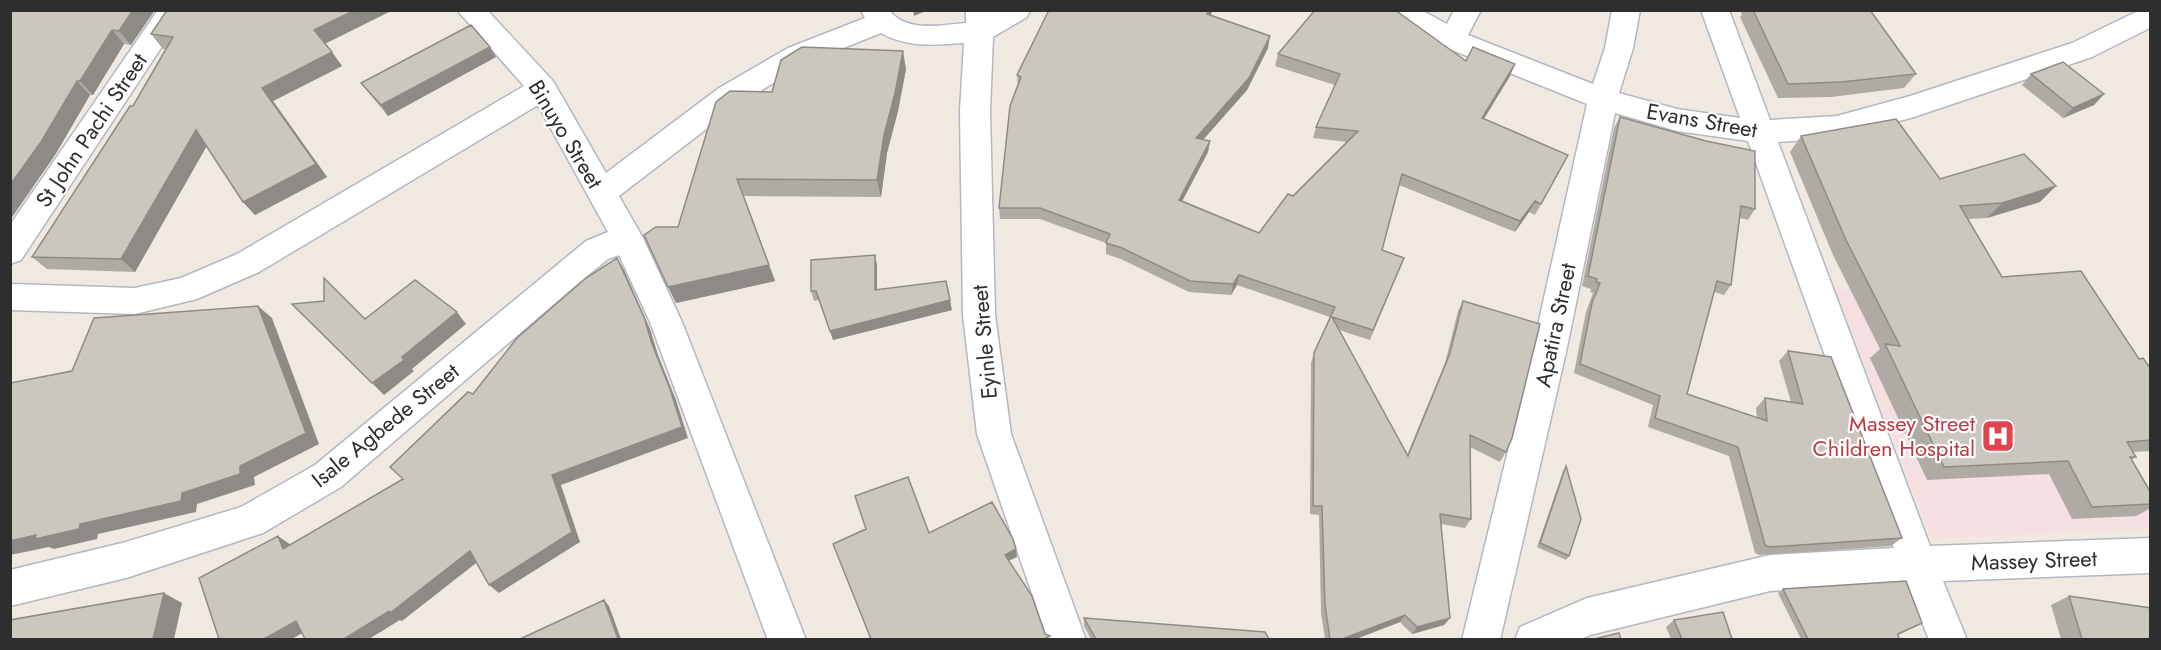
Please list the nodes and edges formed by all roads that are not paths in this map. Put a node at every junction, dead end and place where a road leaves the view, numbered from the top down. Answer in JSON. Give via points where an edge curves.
{"nodes":[{"id":1,"x":173,"y":10,"type":"edge"},
{"id":2,"x":470,"y":10,"type":"edge"},
{"id":3,"x":1017,"y":10,"type":"edge"},
{"id":4,"x":1398,"y":10,"type":"edge"},
{"id":5,"x":1468,"y":10,"type":"edge"},
{"id":6,"x":1626,"y":10,"type":"edge"},
{"id":7,"x":1715,"y":10,"type":"edge"},
{"id":8,"x":878,"y":16,"type":"edge"},
{"id":9,"x":2151,"y":17,"type":"edge"},
{"id":10,"x":980,"y":21,"type":"edge"},
{"id":11,"x":1452,"y":39,"type":"junction"},
{"id":12,"x":543,"y":88,"type":"junction"},
{"id":13,"x":1604,"y":99,"type":"junction"},
{"id":14,"x":1760,"y":132,"type":"junction"},
{"id":15,"x":602,"y":193,"type":"junction"},
{"id":16,"x":627,"y":238,"type":"junction"},
{"id":17,"x":10,"y":251,"type":"edge"},
{"id":18,"x":10,"y":297,"type":"edge"},
{"id":19,"x":2151,"y":555,"type":"edge"},
{"id":20,"x":1918,"y":564,"type":"junction"},
{"id":21,"x":10,"y":588,"type":"edge"},
{"id":22,"x":787,"y":639,"type":"edge"},
{"id":23,"x":1067,"y":639,"type":"edge"},
{"id":24,"x":1481,"y":639,"type":"edge"},
{"id":25,"x":1534,"y":639,"type":"edge"},
{"id":26,"x":1948,"y":639,"type":"edge"}],
"edges":[{"from":1,"to":17,"type":"street","name":"St John Pachi Street"},
{"from":2,"to":12,"type":"street","name":"Binuyo Street"},
{"from":3,"to":10,"type":"street"},
{"from":4,"to":11,"type":"street","name":"Evans Street"},
{"from":5,"to":11,"type":"street"},
{"from":6,"to":13,"type":"street","name":"Apatira Street"},
{"from":7,"to":14,"type":"street"},
{"from":8,"to":10,"type":"street","via":[[903,33],[929,36]]},
{"from":8,"to":15,"type":"street","via":[[798,55],[729,96]]},
{"from":9,"to":14,"type":"street","name":"Evans Street","via":[[2082,51],[1914,106],[1837,127]]},
{"from":10,"to":23,"type":"street","name":"Eyinle Street","via":[[975,111],[979,315],[994,434]]},
{"from":11,"to":13,"type":"street","name":"Evans Street"},
{"from":12,"to":15,"type":"street","name":"Binuyo Street"},
{"from":12,"to":18,"type":"street","via":[[248,263],[186,290],[135,301]]},
{"from":13,"to":14,"type":"street","name":"Evans Street","via":[[1677,120]]},
{"from":13,"to":24,"type":"street","name":"Apatira Street"},
{"from":14,"to":20,"type":"street"},
{"from":15,"to":16,"type":"street","name":"Binuyo Street"},
{"from":16,"to":21,"type":"street","name":"Isale Agbede Street","via":[[597,250],[327,476],[250,521],[126,560]]},
{"from":16,"to":22,"type":"street","name":"Binuyo Street","via":[[666,322]]},
{"from":19,"to":20,"type":"street","name":"Massey Street"},
{"from":20,"to":25,"type":"street","name":"Massey Street","via":[[1770,573],[1587,617]]},
{"from":20,"to":26,"type":"street"}]}
